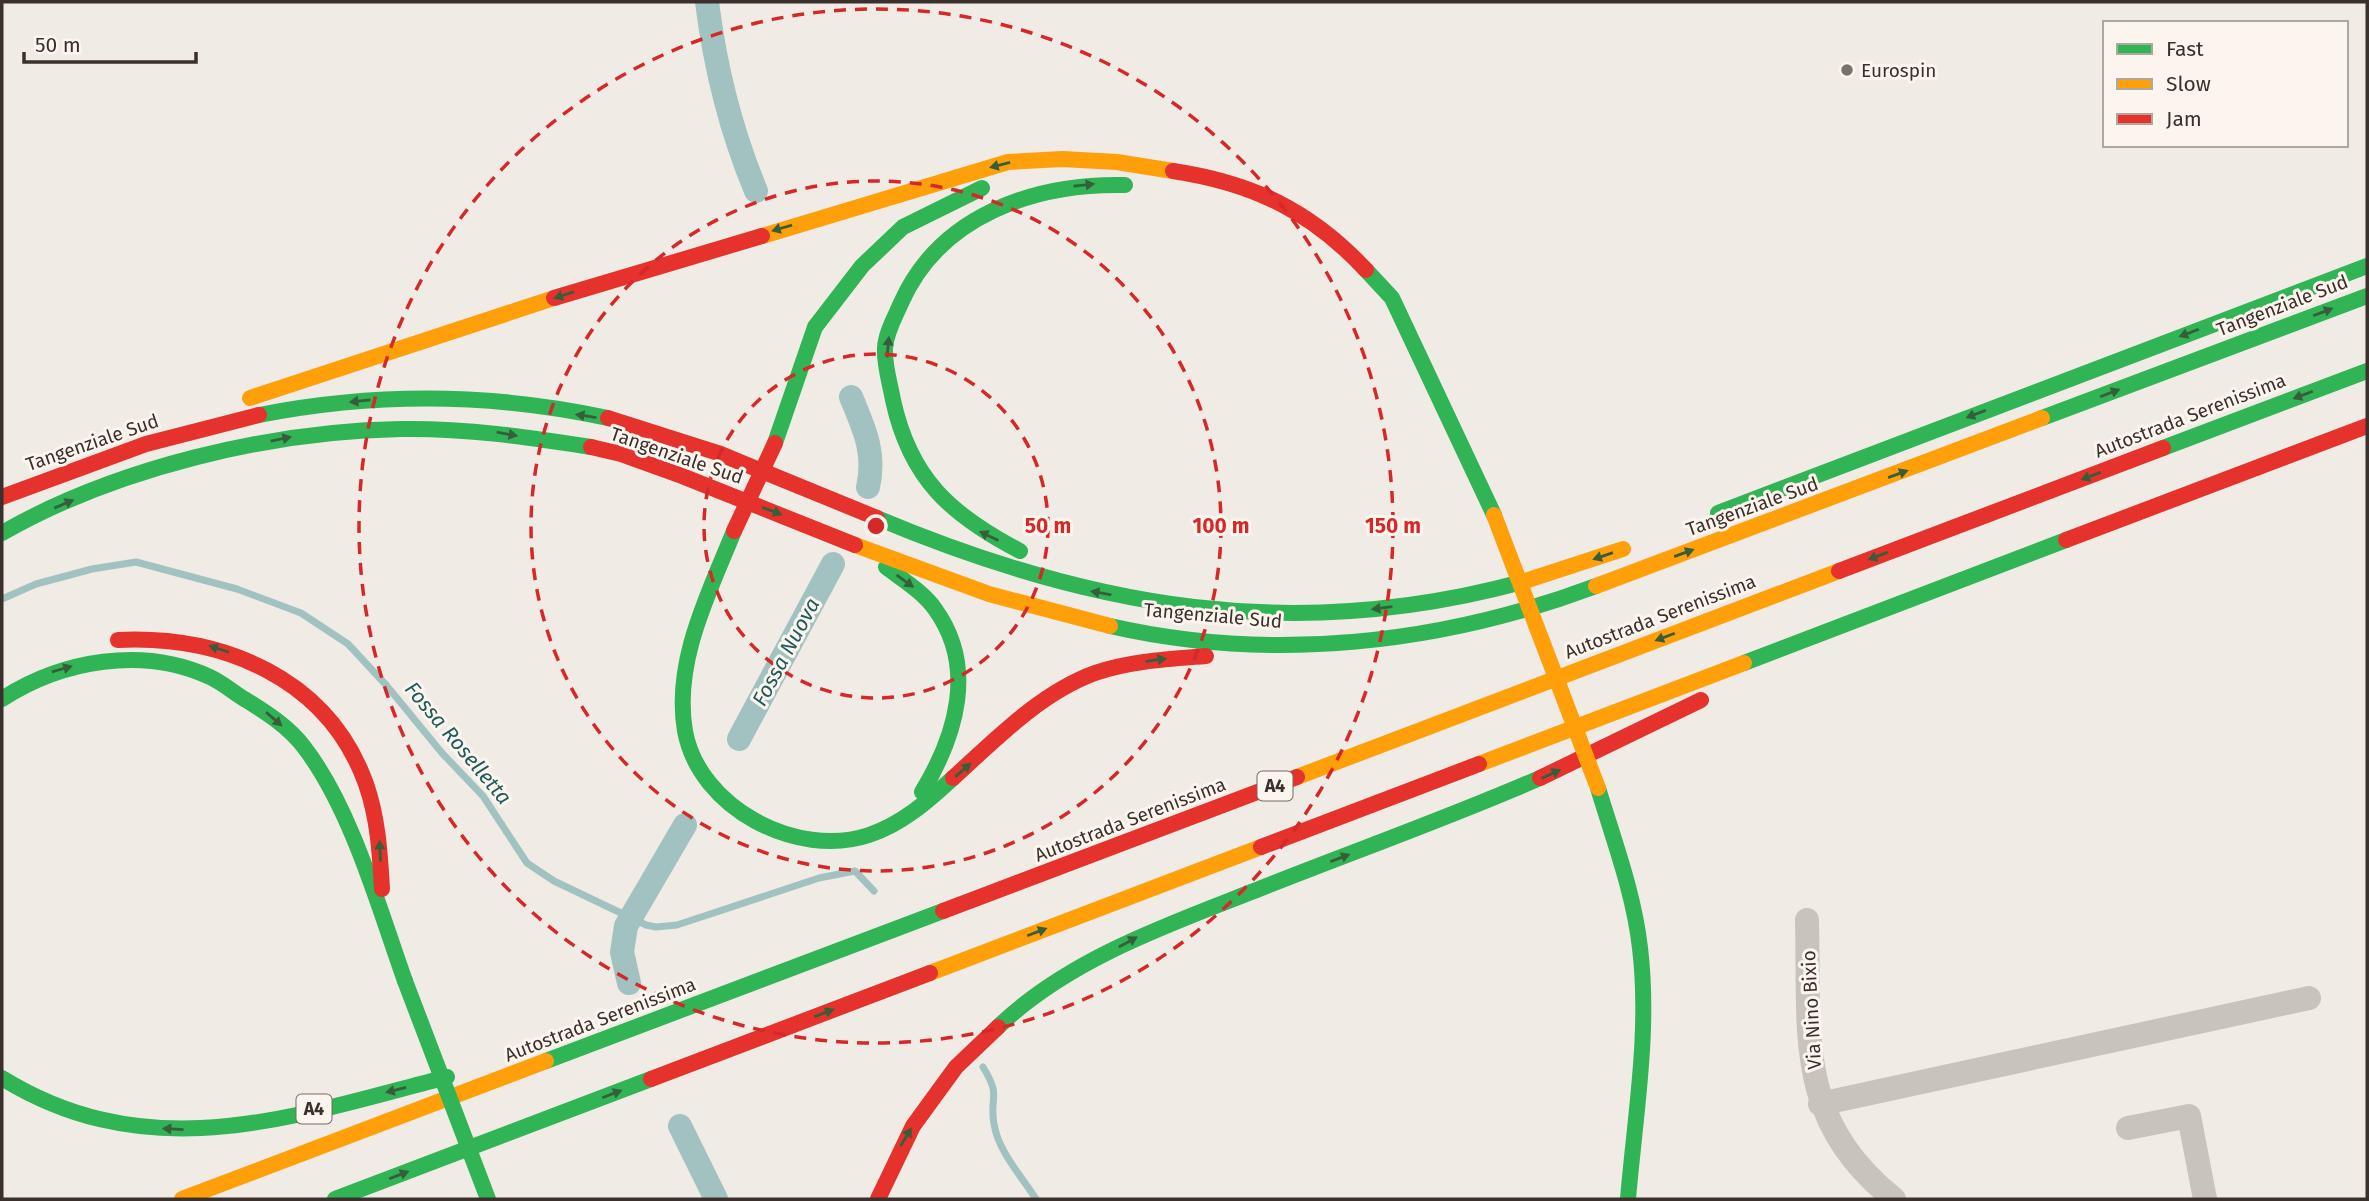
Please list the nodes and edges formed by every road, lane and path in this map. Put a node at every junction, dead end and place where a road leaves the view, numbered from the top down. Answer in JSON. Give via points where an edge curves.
{"nodes":[{"id":1,"x":1117,"y":162,"type":"junction"},
{"id":2,"x":1144,"y":187,"type":"dead end"},
{"id":3,"x":1271,"y":218,"type":"dead end"},
{"id":4,"x":1337,"y":239,"type":"junction"},
{"id":5,"x":2367,"y":266,"type":"edge"},
{"id":6,"x":2367,"y":296,"type":"edge"},
{"id":7,"x":2367,"y":371,"type":"edge"},
{"id":8,"x":2367,"y":426,"type":"edge"},
{"id":9,"x":70,"y":469,"type":"junction"},
{"id":10,"x":2,"y":497,"type":"edge"},
{"id":11,"x":1707,"y":517,"type":"dead end"},
{"id":12,"x":2,"y":533,"type":"edge"},
{"id":13,"x":850,"y":540,"type":"junction"},
{"id":14,"x":1643,"y":542,"type":"dead end"},
{"id":15,"x":1217,"y":610,"type":"junction"},
{"id":16,"x":104,"y":641,"type":"dead end"},
{"id":17,"x":1336,"y":643,"type":"junction"},
{"id":18,"x":1777,"y":650,"type":"junction"},
{"id":19,"x":2,"y":699,"type":"edge"},
{"id":20,"x":891,"y":828,"type":"junction"},
{"id":21,"x":384,"y":919,"type":"junction"},
{"id":22,"x":1807,"y":920,"type":"dead end"},
{"id":23,"x":2309,"y":998,"type":"dead end"},
{"id":24,"x":629,"y":1031,"type":"junction"},
{"id":25,"x":2,"y":1078,"type":"edge"},
{"id":26,"x":1820,"y":1104,"type":"junction"},
{"id":27,"x":2129,"y":1128,"type":"dead end"},
{"id":28,"x":182,"y":1199,"type":"edge"},
{"id":29,"x":335,"y":1199,"type":"edge"},
{"id":30,"x":488,"y":1199,"type":"edge"},
{"id":31,"x":878,"y":1199,"type":"edge"},
{"id":32,"x":1628,"y":1199,"type":"edge"},
{"id":33,"x":1894,"y":1199,"type":"edge"},
{"id":34,"x":2205,"y":1199,"type":"edge"}],
"edges":[{"from":1,"to":4,"type":"highway","via":[[1214,177],[1277,200]]},
{"from":1,"to":9,"type":"highway","one_way":true,"via":[[1008,162],[580,289],[182,420]]},
{"from":1,"to":20,"type":"highway","bridge":true,"via":[[999,180],[903,227],[862,266],[815,327],[775,443],[697,626],[683,680],[684,724],[700,768],[731,804],[783,834],[841,841]]},
{"from":15,"to":2,"type":"highway","one_way":true,"via":[[1068,568],[980,532],[934,495],[912,460],[894,407],[885,347],[900,298],[933,251],[977,217],[1041,190],[1108,183]]},
{"from":3,"to":4,"type":"highway"},
{"from":4,"to":32,"type":"highway","bridge":true,"via":[[1392,298],[1494,515],[1598,788],[1640,948],[1641,1026]]},
{"from":5,"to":11,"type":"highway","name":"Tangenziale Sud","one_way":true},
{"from":17,"to":6,"type":"highway","name":"Tangenziale Sud","one_way":true,"via":[[1447,631],[1575,594]]},
{"from":7,"to":24,"type":"highway","name":"Autostrada Serenissima","number":"A4","one_way":true},
{"from":8,"to":18,"type":"highway"},
{"from":9,"to":10,"type":"highway","name":"Tangenziale Sud"},
{"from":15,"to":9,"type":"highway","name":"Tangenziale Sud","one_way":true,"via":[[1152,603],[1035,577],[721,453],[627,422],[474,398],[397,397],[321,405],[231,422]]},
{"from":12,"to":13,"type":"highway","name":"Tangenziale Sud","one_way":true,"via":[[114,482],[228,449],[302,435],[382,429],[487,430],[616,453]]},
{"from":13,"to":17,"type":"highway","name":"Tangenziale Sud","via":[[953,581],[1113,626],[1182,638]]},
{"from":13,"to":20,"type":"highway","one_way":true,"via":[[936,610],[946,627],[959,677],[956,719],[948,744],[923,791]]},
{"from":14,"to":15,"type":"highway","name":"Tangenziale Sud","one_way":true,"via":[[1559,571],[1422,603],[1346,612]]},
{"from":21,"to":16,"type":"highway","one_way":true,"via":[[379,830],[360,769],[312,704],[270,672],[219,649],[162,638]]},
{"from":20,"to":17,"type":"highway","one_way":true,"via":[[926,804],[1046,699],[1079,680],[1160,659]]},
{"from":29,"to":18,"type":"highway","one_way":true},
{"from":31,"to":18,"type":"highway","one_way":true,"via":[[895,1154],[932,1094],[978,1042],[1055,983],[1142,934],[1542,778],[1655,726]]},
{"from":19,"to":21,"type":"highway","one_way":true,"via":[[57,670],[102,660],[146,660],[207,676],[271,715],[309,752],[335,801]]},
{"from":21,"to":30,"type":"highway","bridge":true},
{"from":22,"to":26,"type":"street","name":"Via Nino Bixio","via":[[1810,1059]]},
{"from":23,"to":26,"type":"street"},
{"from":24,"to":25,"type":"highway","number":"A4","one_way":true,"via":[[346,1102],[190,1130],[119,1126],[61,1108]]},
{"from":24,"to":28,"type":"highway","name":"Autostrada Serenissima","number":"A4"},
{"from":26,"to":33,"type":"street","name":"Via Nino Bixio","via":[[1845,1150]]},
{"from":27,"to":34,"type":"street","via":[[2189,1116]]}]}
